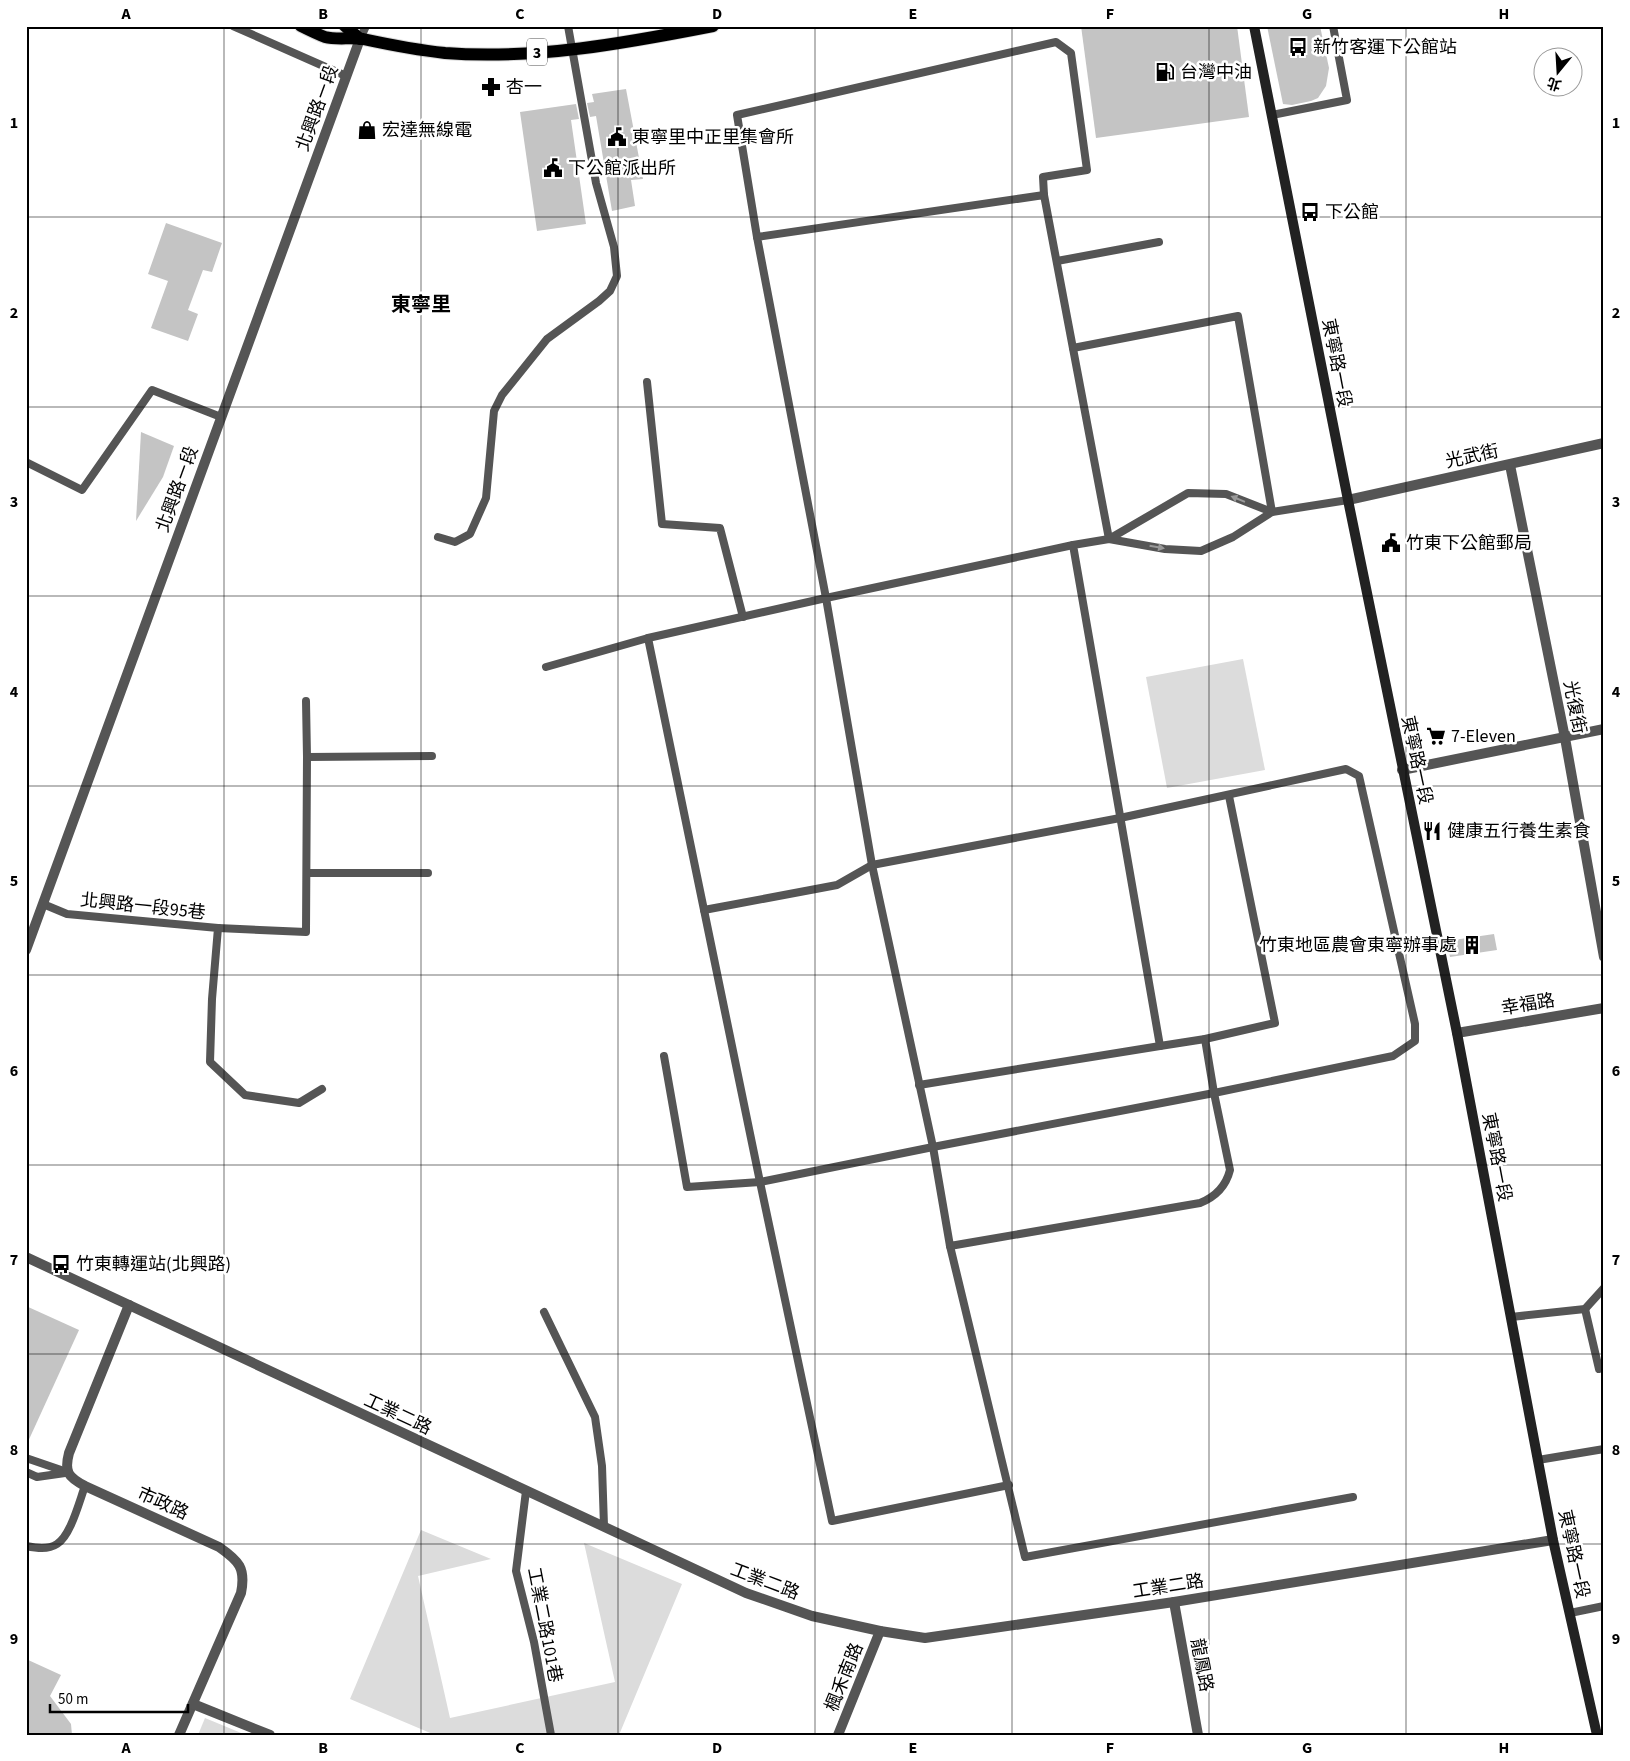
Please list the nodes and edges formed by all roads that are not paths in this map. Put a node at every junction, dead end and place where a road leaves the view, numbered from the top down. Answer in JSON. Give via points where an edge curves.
{"nodes":[{"id":1,"x":234,"y":26,"type":"edge"},
{"id":2,"x":301,"y":26,"type":"edge"},
{"id":3,"x":345,"y":26,"type":"edge"},
{"id":4,"x":366,"y":26,"type":"edge"},
{"id":5,"x":568,"y":26,"type":"edge"},
{"id":6,"x":713,"y":26,"type":"edge"},
{"id":7,"x":1254,"y":26,"type":"edge"},
{"id":8,"x":1333,"y":26,"type":"edge"},
{"id":9,"x":360,"y":32,"type":"edge"},
{"id":10,"x":572,"y":49,"type":"junction"},
{"id":11,"x":346,"y":76,"type":"junction"},
{"id":12,"x":1272,"y":115,"type":"junction"},
{"id":13,"x":1044,"y":195,"type":"junction"},
{"id":14,"x":757,"y":237,"type":"junction"},
{"id":15,"x":1158,"y":242,"type":"dead end"},
{"id":16,"x":1056,"y":261,"type":"junction"},
{"id":17,"x":1073,"y":348,"type":"junction"},
{"id":18,"x":647,"y":382,"type":"dead end"},
{"id":19,"x":221,"y":417,"type":"junction"},
{"id":20,"x":1604,"y":443,"type":"edge"},
{"id":21,"x":26,"y":462,"type":"edge"},
{"id":22,"x":1510,"y":465,"type":"junction"},
{"id":23,"x":1348,"y":500,"type":"junction"},
{"id":24,"x":1272,"y":512,"type":"junction"},
{"id":25,"x":438,"y":537,"type":"dead end"},
{"id":26,"x":1109,"y":539,"type":"junction"},
{"id":27,"x":1072,"y":545,"type":"junction"},
{"id":28,"x":826,"y":598,"type":"junction"},
{"id":29,"x":743,"y":617,"type":"junction"},
{"id":30,"x":648,"y":638,"type":"junction"},
{"id":31,"x":546,"y":667,"type":"dead end"},
{"id":32,"x":306,"y":701,"type":"dead end"},
{"id":33,"x":1604,"y":729,"type":"edge"},
{"id":34,"x":1565,"y":738,"type":"junction"},
{"id":35,"x":432,"y":756,"type":"dead end"},
{"id":36,"x":307,"y":757,"type":"junction"},
{"id":37,"x":1402,"y":770,"type":"junction"},
{"id":38,"x":1228,"y":796,"type":"junction"},
{"id":39,"x":1120,"y":818,"type":"junction"},
{"id":40,"x":872,"y":865,"type":"junction"},
{"id":41,"x":307,"y":873,"type":"junction"},
{"id":42,"x":428,"y":873,"type":"dead end"},
{"id":43,"x":43,"y":904,"type":"junction"},
{"id":44,"x":704,"y":910,"type":"junction"},
{"id":45,"x":218,"y":928,"type":"junction"},
{"id":46,"x":26,"y":950,"type":"edge"},
{"id":47,"x":1604,"y":957,"type":"edge"},
{"id":48,"x":1604,"y":1008,"type":"edge"},
{"id":49,"x":1457,"y":1033,"type":"junction"},
{"id":50,"x":1205,"y":1039,"type":"junction"},
{"id":51,"x":1160,"y":1046,"type":"junction"},
{"id":52,"x":664,"y":1056,"type":"dead end"},
{"id":53,"x":919,"y":1085,"type":"junction"},
{"id":54,"x":322,"y":1089,"type":"dead end"},
{"id":55,"x":1214,"y":1093,"type":"junction"},
{"id":56,"x":933,"y":1146,"type":"junction"},
{"id":57,"x":760,"y":1182,"type":"junction"},
{"id":58,"x":950,"y":1246,"type":"junction"},
{"id":59,"x":26,"y":1257,"type":"edge"},
{"id":60,"x":1604,"y":1288,"type":"edge"},
{"id":61,"x":129,"y":1305,"type":"junction"},
{"id":62,"x":1585,"y":1309,"type":"junction"},
{"id":63,"x":544,"y":1312,"type":"dead end"},
{"id":64,"x":1511,"y":1317,"type":"junction"},
{"id":65,"x":1599,"y":1369,"type":"dead end"},
{"id":66,"x":1604,"y":1449,"type":"edge"},
{"id":67,"x":26,"y":1458,"type":"edge"},
{"id":68,"x":1538,"y":1460,"type":"junction"},
{"id":69,"x":26,"y":1472,"type":"edge"},
{"id":70,"x":67,"y":1472,"type":"junction"},
{"id":71,"x":1009,"y":1485,"type":"junction"},
{"id":72,"x":85,"y":1486,"type":"junction"},
{"id":73,"x":526,"y":1491,"type":"junction"},
{"id":74,"x":1353,"y":1496,"type":"dead end"},
{"id":75,"x":604,"y":1526,"type":"junction"},
{"id":76,"x":1553,"y":1540,"type":"junction"},
{"id":77,"x":26,"y":1546,"type":"edge"},
{"id":78,"x":1174,"y":1602,"type":"junction"},
{"id":79,"x":1604,"y":1606,"type":"edge"},
{"id":80,"x":1570,"y":1613,"type":"junction"},
{"id":81,"x":880,"y":1631,"type":"junction"},
{"id":82,"x":193,"y":1704,"type":"junction"},
{"id":83,"x":179,"y":1735,"type":"edge"},
{"id":84,"x":270,"y":1735,"type":"edge"},
{"id":85,"x":551,"y":1735,"type":"edge"},
{"id":86,"x":838,"y":1735,"type":"edge"},
{"id":87,"x":1198,"y":1735,"type":"edge"},
{"id":88,"x":1597,"y":1735,"type":"edge"}],
"edges":[{"from":1,"to":11,"type":"lane"},
{"from":2,"to":9,"type":"main road","number":"3","via":[[326,37]]},
{"from":3,"to":9,"type":"main road","number":"3"},
{"from":4,"to":9,"type":"lane"},
{"from":5,"to":10,"type":"lane"},
{"from":6,"to":10,"type":"main road","number":"3"},
{"from":7,"to":12,"type":"main road","name":"東寧路一段"},
{"from":8,"to":12,"type":"lane","via":[[1347,100]]},
{"from":9,"to":10,"type":"main road","number":"3","via":[[404,48],[447,53],[509,54]]},
{"from":9,"to":11,"type":"street","name":"北興路ㄧ段"},
{"from":10,"to":25,"type":"lane","via":[[596,183],[614,247],[617,276],[599,301],[547,339],[502,395],[494,411],[486,498],[476,522],[470,534],[456,542]]},
{"from":11,"to":19,"type":"street","name":"北興路ㄧ段"},
{"from":12,"to":23,"type":"main road","name":"東寧路一段"},
{"from":13,"to":14,"type":"lane"},
{"from":13,"to":14,"type":"lane","via":[[1043,177],[1087,170],[1071,53],[1056,42],[737,114]]},
{"from":13,"to":16,"type":"lane"},
{"from":14,"to":28,"type":"lane"},
{"from":15,"to":16,"type":"lane"},
{"from":16,"to":17,"type":"lane"},
{"from":17,"to":24,"type":"lane","via":[[1238,316]]},
{"from":17,"to":26,"type":"lane"},
{"from":18,"to":29,"type":"lane","via":[[662,524],[720,528]]},
{"from":19,"to":21,"type":"lane","via":[[152,390],[82,490]]},
{"from":19,"to":43,"type":"street","name":"北興路ㄧ段"},
{"from":20,"to":22,"type":"street","name":"光武街"},
{"from":22,"to":23,"type":"street","name":"光武街"},
{"from":22,"to":34,"type":"street","name":"光復街"},
{"from":23,"to":24,"type":"lane"},
{"from":23,"to":37,"type":"main road","name":"東寧路一段"},
{"from":26,"to":24,"type":"lane","one_way":true,"via":[[1165,549],[1201,551],[1233,537]]},
{"from":24,"to":26,"type":"lane","one_way":true,"via":[[1226,494],[1188,493]]},
{"from":26,"to":27,"type":"lane"},
{"from":27,"to":28,"type":"lane"},
{"from":27,"to":39,"type":"lane"},
{"from":28,"to":29,"type":"lane"},
{"from":28,"to":40,"type":"lane"},
{"from":29,"to":30,"type":"lane"},
{"from":30,"to":31,"type":"lane"},
{"from":30,"to":44,"type":"lane"},
{"from":32,"to":36,"type":"lane"},
{"from":33,"to":34,"type":"street"},
{"from":34,"to":37,"type":"street"},
{"from":34,"to":47,"type":"street","name":"光復街"},
{"from":35,"to":36,"type":"lane"},
{"from":36,"to":41,"type":"lane"},
{"from":37,"to":49,"type":"main road","name":"東寧路一段"},
{"from":38,"to":39,"type":"lane"},
{"from":38,"to":50,"type":"lane","via":[[1275,1023]]},
{"from":38,"to":55,"type":"lane","via":[[1346,770],[1359,776],[1415,1024],[1415,1041],[1392,1056]]},
{"from":39,"to":40,"type":"lane"},
{"from":39,"to":51,"type":"lane"},
{"from":40,"to":44,"type":"lane","via":[[837,885]]},
{"from":40,"to":53,"type":"lane"},
{"from":41,"to":42,"type":"lane"},
{"from":41,"to":45,"type":"lane","via":[[306,932]]},
{"from":43,"to":45,"type":"lane","name":"北興路一段95巷","via":[[67,914]]},
{"from":43,"to":46,"type":"street","name":"北興路ㄧ段"},
{"from":44,"to":57,"type":"lane"},
{"from":45,"to":54,"type":"lane","name":"北興路一段95巷","via":[[210,1062],[245,1095],[299,1103]]},
{"from":48,"to":49,"type":"street","name":"幸福路"},
{"from":49,"to":64,"type":"main road","name":"東寧路一段"},
{"from":50,"to":51,"type":"lane"},
{"from":50,"to":55,"type":"lane"},
{"from":51,"to":53,"type":"lane"},
{"from":52,"to":57,"type":"lane","via":[[687,1187]]},
{"from":53,"to":56,"type":"lane"},
{"from":55,"to":56,"type":"lane"},
{"from":55,"to":58,"type":"lane","via":[[1230,1170],[1228,1178],[1212,1198],[1200,1203]]},
{"from":56,"to":57,"type":"lane"},
{"from":56,"to":58,"type":"lane"},
{"from":57,"to":71,"type":"lane","via":[[832,1521]]},
{"from":58,"to":71,"type":"lane"},
{"from":59,"to":61,"type":"street","name":"工業二路"},
{"from":60,"to":62,"type":"lane"},
{"from":61,"to":70,"type":"street","via":[[69,1452]]},
{"from":61,"to":73,"type":"street","name":"工業二路"},
{"from":62,"to":64,"type":"lane"},
{"from":62,"to":65,"type":"lane"},
{"from":63,"to":75,"type":"lane","via":[[595,1417],[602,1466]]},
{"from":64,"to":68,"type":"main road","name":"東寧路一段"},
{"from":66,"to":68,"type":"lane"},
{"from":67,"to":70,"type":"lane"},
{"from":68,"to":76,"type":"main road","name":"東寧路一段"},
{"from":69,"to":70,"type":"lane","via":[[37,1477]]},
{"from":70,"to":72,"type":"street","name":"市政路"},
{"from":71,"to":74,"type":"lane","via":[[1026,1557]]},
{"from":72,"to":77,"type":"lane","via":[[67,1534],[57,1545],[40,1549]]},
{"from":72,"to":82,"type":"street","name":"市政路","via":[[219,1547],[241,1566],[244,1579],[241,1593]]},
{"from":73,"to":75,"type":"street","name":"工業二路"},
{"from":73,"to":85,"type":"lane","name":"工業二路101巷","via":[[516,1571],[534,1642]]},
{"from":75,"to":81,"type":"street","name":"工業二路","via":[[746,1594],[812,1616]]},
{"from":76,"to":78,"type":"street","name":"工業二路"},
{"from":76,"to":80,"type":"main road","name":"東寧路一段"},
{"from":78,"to":81,"type":"street","name":"工業二路","via":[[925,1638]]},
{"from":78,"to":87,"type":"street","name":"龍鳳路"},
{"from":79,"to":80,"type":"lane"},
{"from":80,"to":88,"type":"main road","name":"東寧路一段"},
{"from":81,"to":86,"type":"street","name":"楓禾南路"},
{"from":82,"to":83,"type":"street","name":"市政路"},
{"from":82,"to":84,"type":"street"}]}
